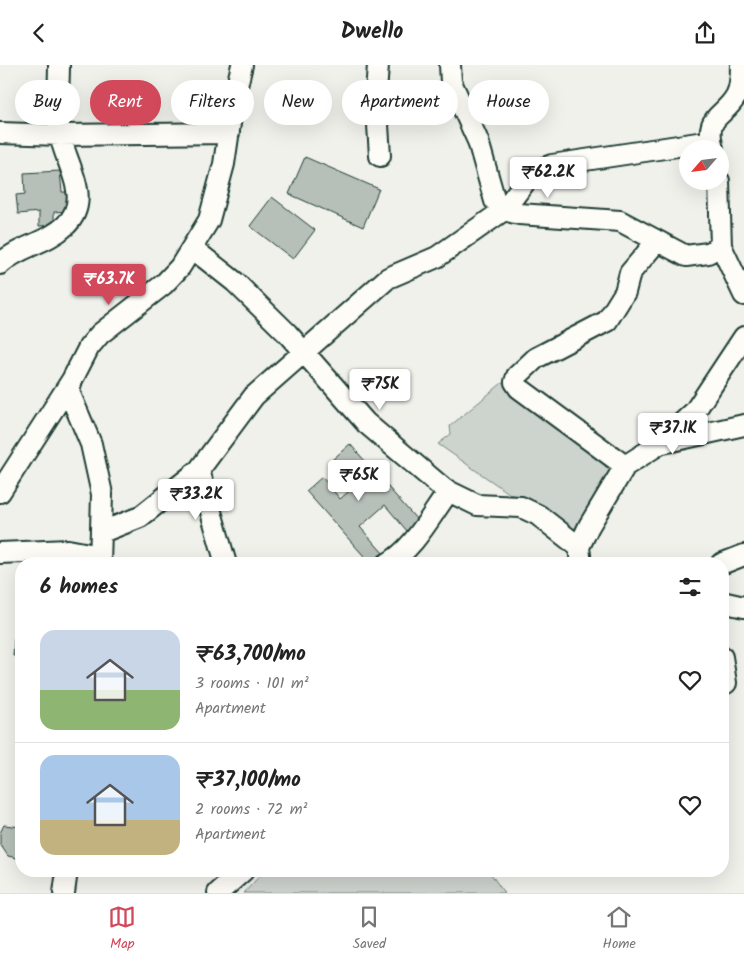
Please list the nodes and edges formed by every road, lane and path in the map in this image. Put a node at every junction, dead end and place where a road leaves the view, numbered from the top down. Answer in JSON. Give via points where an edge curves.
{"nodes":[{"id":1,"x":59,"y":65,"type":"edge"},
{"id":2,"x":242,"y":65,"type":"edge"},
{"id":3,"x":378,"y":65,"type":"edge"},
{"id":4,"x":450,"y":65,"type":"edge"},
{"id":5,"x":741,"y":65,"type":"edge"},
{"id":6,"x":0,"y":133,"type":"edge"},
{"id":7,"x":229,"y":133,"type":"junction"},
{"id":8,"x":60,"y":135,"type":"junction"},
{"id":9,"x":712,"y":140,"type":"edge"},
{"id":10,"x":679,"y":149,"type":"edge"},
{"id":11,"x":380,"y":156,"type":"dead end"},
{"id":12,"x":719,"y":190,"type":"edge"},
{"id":13,"x":504,"y":210,"type":"junction"},
{"id":14,"x":657,"y":241,"type":"junction"},
{"id":15,"x":721,"y":247,"type":"junction"},
{"id":16,"x":192,"y":248,"type":"junction"},
{"id":17,"x":0,"y":264,"type":"edge"},
{"id":18,"x":744,"y":295,"type":"edge"},
{"id":19,"x":744,"y":337,"type":"edge"},
{"id":20,"x":303,"y":351,"type":"junction"},
{"id":21,"x":72,"y":380,"type":"junction"},
{"id":22,"x":744,"y":425,"type":"edge"},
{"id":23,"x":658,"y":445,"type":"junction"},
{"id":24,"x":625,"y":466,"type":"junction"},
{"id":25,"x":199,"y":470,"type":"junction"},
{"id":26,"x":449,"y":491,"type":"junction"},
{"id":27,"x":0,"y":492,"type":"edge"},
{"id":28,"x":102,"y":532,"type":"junction"},
{"id":29,"x":0,"y":553,"type":"edge"},
{"id":30,"x":580,"y":555,"type":"edge"},
{"id":31,"x":744,"y":555,"type":"edge"},
{"id":32,"x":90,"y":557,"type":"edge"},
{"id":33,"x":100,"y":557,"type":"edge"},
{"id":34,"x":224,"y":557,"type":"edge"},
{"id":35,"x":397,"y":557,"type":"edge"},
{"id":36,"x":729,"y":561,"type":"edge"},
{"id":37,"x":729,"y":604,"type":"edge"},
{"id":38,"x":744,"y":607,"type":"edge"},
{"id":39,"x":66,"y":877,"type":"edge"},
{"id":40,"x":236,"y":877,"type":"edge"},
{"id":41,"x":64,"y":893,"type":"edge"},
{"id":42,"x":218,"y":893,"type":"edge"}],
"edges":[{"from":1,"to":8,"type":"street"},
{"from":2,"to":7,"type":"street"},
{"from":3,"to":11,"type":"street","via":[[376,94]]},
{"from":4,"to":13,"type":"street","via":[[450,82],[478,141],[495,201]]},
{"from":5,"to":9,"type":"street","via":[[737,95],[717,115],[711,126]]},
{"from":6,"to":8,"type":"street"},
{"from":7,"to":8,"type":"street"},
{"from":7,"to":16,"type":"street","via":[[209,220]]},
{"from":8,"to":17,"type":"street","via":[[76,180],[77,211],[54,235],[8,256]]},
{"from":10,"to":13,"type":"street","via":[[552,165],[539,170],[525,182]]},
{"from":12,"to":15,"type":"street"},
{"from":13,"to":14,"type":"street","via":[[519,214],[620,221]]},
{"from":13,"to":20,"type":"street","via":[[437,257],[388,278]]},
{"from":14,"to":15,"type":"street","via":[[686,256],[708,253]]},
{"from":14,"to":24,"type":"street","via":[[630,273],[625,292],[607,321],[536,358],[515,382]]},
{"from":15,"to":18,"type":"street"},
{"from":16,"to":20,"type":"street","via":[[235,282]]},
{"from":16,"to":21,"type":"street","via":[[164,284],[100,334],[89,347]]},
{"from":19,"to":23,"type":"street","via":[[695,411]]},
{"from":20,"to":25,"type":"street","via":[[254,397]]},
{"from":20,"to":26,"type":"street","via":[[366,423]]},
{"from":21,"to":27,"type":"street"},
{"from":21,"to":28,"type":"street","via":[[69,392],[91,444],[102,494]]},
{"from":22,"to":23,"type":"street"},
{"from":23,"to":24,"type":"street"},
{"from":24,"to":30,"type":"street","via":[[589,526]]},
{"from":25,"to":28,"type":"street","via":[[140,517]]},
{"from":25,"to":34,"type":"street"},
{"from":26,"to":30,"type":"street","via":[[477,505],[521,507],[538,515]]},
{"from":26,"to":35,"type":"street"},
{"from":28,"to":33,"type":"street"},
{"from":29,"to":32,"type":"street","via":[[68,550]]},
{"from":31,"to":36,"type":"street"},
{"from":37,"to":38,"type":"street"},
{"from":39,"to":41,"type":"street"},
{"from":40,"to":42,"type":"street"}]}
